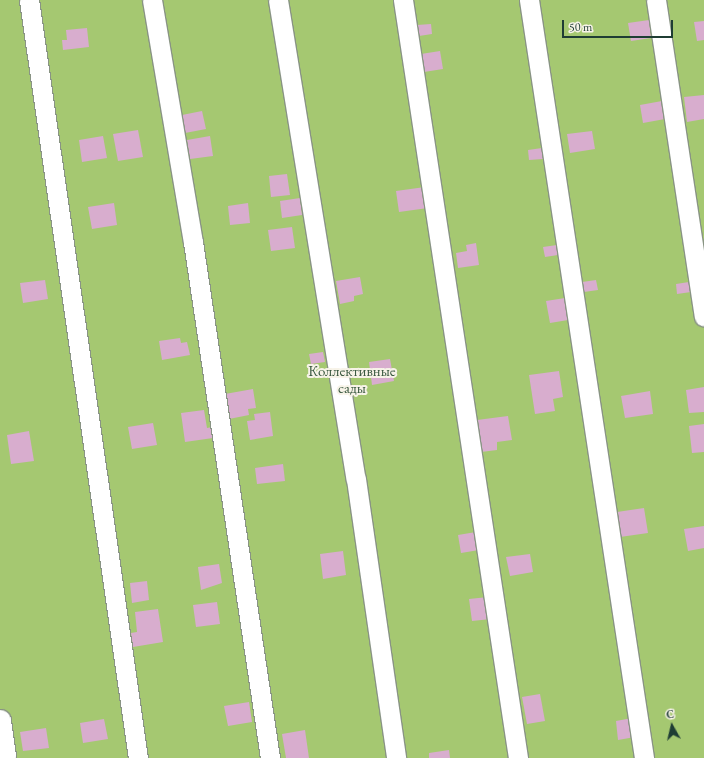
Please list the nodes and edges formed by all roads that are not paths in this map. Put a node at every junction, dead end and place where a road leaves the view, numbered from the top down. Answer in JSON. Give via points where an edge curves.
{"nodes":[{"id":1,"x":29,"y":0,"type":"edge"},
{"id":2,"x":152,"y":0,"type":"edge"},
{"id":3,"x":278,"y":0,"type":"edge"},
{"id":4,"x":403,"y":0,"type":"edge"},
{"id":5,"x":529,"y":0,"type":"edge"},
{"id":6,"x":656,"y":0,"type":"edge"},
{"id":7,"x":704,"y":316,"type":"edge"},
{"id":8,"x":0,"y":721,"type":"edge"},
{"id":9,"x":6,"y":758,"type":"edge"},
{"id":10,"x":138,"y":758,"type":"edge"},
{"id":11,"x":270,"y":758,"type":"edge"},
{"id":12,"x":396,"y":758,"type":"edge"},
{"id":13,"x":518,"y":758,"type":"edge"},
{"id":14,"x":644,"y":758,"type":"edge"}],
"edges":[{"from":1,"to":10,"type":"lane"},
{"from":2,"to":11,"type":"lane","via":[[193,242]]},
{"from":3,"to":12,"type":"lane","via":[[356,479]]},
{"from":4,"to":13,"type":"lane"},
{"from":5,"to":14,"type":"lane"},
{"from":6,"to":7,"type":"lane"},
{"from":8,"to":9,"type":"main road"}]}
